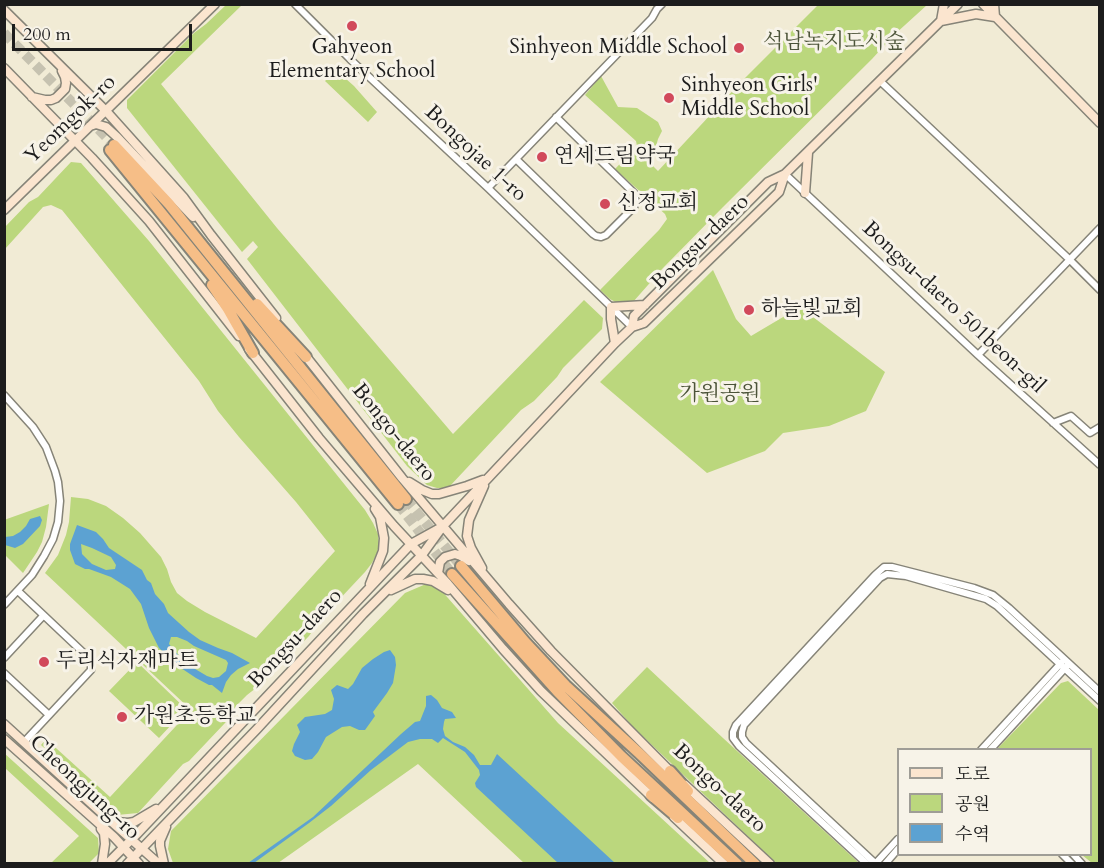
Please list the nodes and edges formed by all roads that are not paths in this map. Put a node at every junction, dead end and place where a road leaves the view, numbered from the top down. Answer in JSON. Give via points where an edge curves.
{"nodes":[{"id":1,"x":215,"y":4,"type":"edge"},
{"id":2,"x":295,"y":4,"type":"edge"},
{"id":3,"x":944,"y":4,"type":"edge"},
{"id":4,"x":958,"y":4,"type":"edge"},
{"id":5,"x":983,"y":4,"type":"edge"},
{"id":6,"x":994,"y":4,"type":"edge"},
{"id":7,"x":657,"y":6,"type":"edge"},
{"id":8,"x":4,"y":10,"type":"edge"},
{"id":9,"x":995,"y":17,"type":"junction"},
{"id":10,"x":940,"y":21,"type":"junction"},
{"id":11,"x":58,"y":65,"type":"junction"},
{"id":12,"x":4,"y":68,"type":"edge"},
{"id":13,"x":880,"y":81,"type":"junction"},
{"id":14,"x":32,"y":97,"type":"junction"},
{"id":15,"x":106,"y":111,"type":"junction"},
{"id":16,"x":556,"y":117,"type":"junction"},
{"id":17,"x":1100,"y":123,"type":"edge"},
{"id":18,"x":90,"y":126,"type":"junction"},
{"id":19,"x":75,"y":141,"type":"junction"},
{"id":20,"x":808,"y":153,"type":"junction"},
{"id":21,"x":516,"y":159,"type":"junction"},
{"id":22,"x":785,"y":174,"type":"junction"},
{"id":23,"x":488,"y":188,"type":"junction"},
{"id":24,"x":805,"y":193,"type":"junction"},
{"id":25,"x":169,"y":204,"type":"junction"},
{"id":26,"x":4,"y":210,"type":"edge"},
{"id":27,"x":168,"y":220,"type":"junction"},
{"id":28,"x":1100,"y":228,"type":"edge"},
{"id":29,"x":211,"y":235,"type":"junction"},
{"id":30,"x":1069,"y":259,"type":"junction"},
{"id":31,"x":1100,"y":290,"type":"edge"},
{"id":32,"x":645,"y":305,"type":"junction"},
{"id":33,"x":611,"y":307,"type":"junction"},
{"id":34,"x":632,"y":327,"type":"junction"},
{"id":35,"x":615,"y":343,"type":"junction"},
{"id":36,"x":253,"y":353,"type":"junction"},
{"id":37,"x":978,"y":355,"type":"junction"},
{"id":38,"x":306,"y":357,"type":"junction"},
{"id":39,"x":4,"y":395,"type":"edge"},
{"id":40,"x":1053,"y":423,"type":"junction"},
{"id":41,"x":1100,"y":424,"type":"edge"},
{"id":42,"x":1100,"y":465,"type":"edge"},
{"id":43,"x":402,"y":478,"type":"junction"},
{"id":44,"x":486,"y":478,"type":"junction"},
{"id":45,"x":365,"y":490,"type":"junction"},
{"id":46,"x":443,"y":526,"type":"junction"},
{"id":47,"x":411,"y":544,"type":"junction"},
{"id":48,"x":422,"y":555,"type":"junction"},
{"id":49,"x":475,"y":565,"type":"junction"},
{"id":50,"x":461,"y":566,"type":"tunnel mouth"},
{"id":51,"x":438,"y":573,"type":"junction"},
{"id":52,"x":452,"y":574,"type":"tunnel mouth"},
{"id":53,"x":488,"y":579,"type":"junction"},
{"id":54,"x":368,"y":589,"type":"junction"},
{"id":55,"x":18,"y":591,"type":"junction"},
{"id":56,"x":378,"y":598,"type":"junction"},
{"id":57,"x":461,"y":600,"type":"junction"},
{"id":58,"x":4,"y":605,"type":"edge"},
{"id":59,"x":43,"y":616,"type":"junction"},
{"id":60,"x":4,"y":658,"type":"edge"},
{"id":61,"x":1065,"y":664,"type":"junction"},
{"id":62,"x":4,"y":673,"type":"edge"},
{"id":63,"x":1100,"y":692,"type":"edge"},
{"id":64,"x":1100,"y":701,"type":"edge"},
{"id":65,"x":49,"y":715,"type":"junction"},
{"id":66,"x":4,"y":724,"type":"edge"},
{"id":67,"x":4,"y":739,"type":"edge"},
{"id":68,"x":24,"y":742,"type":"junction"},
{"id":69,"x":983,"y":748,"type":"edge"},
{"id":70,"x":992,"y":748,"type":"edge"},
{"id":71,"x":670,"y":771,"type":"junction"},
{"id":72,"x":651,"y":795,"type":"junction"},
{"id":73,"x":166,"y":802,"type":"junction"},
{"id":74,"x":105,"y":816,"type":"junction"},
{"id":75,"x":170,"y":819,"type":"junction"},
{"id":76,"x":97,"y":824,"type":"junction"},
{"id":77,"x":132,"y":839,"type":"junction"},
{"id":78,"x":897,"y":839,"type":"edge"},
{"id":79,"x":123,"y":848,"type":"junction"},
{"id":80,"x":142,"y":848,"type":"junction"},
{"id":81,"x":897,"y":850,"type":"edge"},
{"id":82,"x":133,"y":861,"type":"edge"},
{"id":83,"x":876,"y":863,"type":"edge"},
{"id":84,"x":102,"y":864,"type":"edge"},
{"id":85,"x":107,"y":864,"type":"edge"},
{"id":86,"x":159,"y":864,"type":"edge"},
{"id":87,"x":164,"y":864,"type":"edge"},
{"id":88,"x":724,"y":864,"type":"edge"},
{"id":89,"x":736,"y":864,"type":"edge"},
{"id":90,"x":756,"y":864,"type":"edge"},
{"id":91,"x":770,"y":864,"type":"edge"},
{"id":92,"x":867,"y":864,"type":"edge"},
{"id":93,"x":885,"y":864,"type":"edge"}],
"edges":[{"from":1,"to":15,"type":"main road","name":"Yeomgok-ro"},
{"from":2,"to":23,"type":"street","name":"Bongojae 1-ro"},
{"from":3,"to":10,"type":"main road"},
{"from":4,"to":10,"type":"main road","name":"Bongsu-daero"},
{"from":5,"to":9,"type":"main road"},
{"from":6,"to":9,"type":"main road"},
{"from":7,"to":16,"type":"street","via":[[652,18]]},
{"from":8,"to":11,"type":"main road","name":"Bongo-daero"},
{"from":9,"to":10,"type":"main road","via":[[976,14]]},
{"from":9,"to":17,"type":"main road"},
{"from":10,"to":13,"type":"main road","name":"Bongsu-daero"},
{"from":11,"to":14,"type":"main road","via":[[66,83],[61,94],[51,100]]},
{"from":11,"to":15,"type":"main road","name":"Bongo-daero"},
{"from":12,"to":14,"type":"main road"},
{"from":13,"to":20,"type":"main road","name":"Bongsu-daero"},
{"from":13,"to":30,"type":"street"},
{"from":14,"to":19,"type":"main road"},
{"from":15,"to":18,"type":"main road","name":"Yeomgok-ro"},
{"from":15,"to":29,"type":"main road","name":"Bongo-daero","via":[[184,198]]},
{"from":16,"to":21,"type":"street"},
{"from":16,"to":21,"type":"street","via":[[634,193],[634,207],[606,235],[596,236]]},
{"from":18,"to":19,"type":"main road","name":"Yeomgok-ro"},
{"from":18,"to":29,"type":"main road","via":[[106,127]]},
{"from":19,"to":26,"type":"main road","name":"Yeomgok-ro"},
{"from":19,"to":36,"type":"main road","via":[[149,221]]},
{"from":20,"to":22,"type":"main road","name":"Bongsu-daero"},
{"from":20,"to":24,"type":"main road"},
{"from":21,"to":23,"type":"street"},
{"from":22,"to":24,"type":"street","name":"Bongsu-daero 501beon-gil"},
{"from":22,"to":32,"type":"main road","name":"Bongsu-daero","via":[[768,182]]},
{"from":22,"to":34,"type":"main road","name":"Bongsu-daero","via":[[779,192],[644,323]]},
{"from":23,"to":33,"type":"street","name":"Bongojae 1-ro"},
{"from":24,"to":37,"type":"street","name":"Bongsu-daero 501beon-gil"},
{"from":25,"to":27,"type":"highway","name":"Bongo-daero","via":[[112,147]]},
{"from":25,"to":27,"type":"highway","name":"Bongo-daero","via":[[402,502]]},
{"from":25,"to":38,"type":"highway"},
{"from":27,"to":36,"type":"highway"},
{"from":28,"to":30,"type":"street"},
{"from":29,"to":38,"type":"main road","name":"Bongo-daero"},
{"from":30,"to":31,"type":"street"},
{"from":30,"to":37,"type":"street"},
{"from":32,"to":33,"type":"main road"},
{"from":32,"to":34,"type":"main road","name":"Bongsu-daero","via":[[634,316]]},
{"from":33,"to":34,"type":"street","name":"Bongojae 1-ro"},
{"from":33,"to":35,"type":"main road"},
{"from":34,"to":35,"type":"main road","name":"Bongsu-daero"},
{"from":35,"to":44,"type":"main road","name":"Bongsu-daero"},
{"from":36,"to":45,"type":"main road"},
{"from":37,"to":40,"type":"street","name":"Bongsu-daero 501beon-gil"},
{"from":38,"to":43,"type":"main road","name":"Bongo-daero"},
{"from":39,"to":55,"type":"street","via":[[46,447],[60,501],[53,539]]},
{"from":40,"to":41,"type":"street","via":[[1071,416],[1090,433]]},
{"from":40,"to":42,"type":"street","name":"Bongsu-daero 501beon-gil"},
{"from":43,"to":44,"type":"main road","via":[[422,490],[439,494]]},
{"from":43,"to":46,"type":"main road","name":"Bongo-daero"},
{"from":44,"to":46,"type":"main road","name":"Bongsu-daero"},
{"from":44,"to":53,"type":"main road","via":[[469,519],[467,536]]},
{"from":45,"to":47,"type":"main road"},
{"from":45,"to":54,"type":"main road","via":[[380,517],[384,538]]},
{"from":46,"to":47,"type":"main road","name":"Bongsu-daero"},
{"from":46,"to":48,"type":"main road","name":"Bongsu-daero"},
{"from":46,"to":49,"type":"main road","name":"Bongo-daero"},
{"from":47,"to":48,"type":"main road"},
{"from":47,"to":54,"type":"main road","name":"Bongsu-daero"},
{"from":48,"to":51,"type":"main road"},
{"from":48,"to":56,"type":"main road","name":"Bongsu-daero"},
{"from":49,"to":51,"type":"main road","via":[[455,554],[440,562]]},
{"from":49,"to":53,"type":"main road","name":"Bongo-daero"},
{"from":50,"to":90,"type":"highway","name":"Bongo-daero","via":[[566,686]]},
{"from":51,"to":57,"type":"main road"},
{"from":52,"to":89,"type":"highway","name":"Bongo-daero","via":[[557,692]]},
{"from":53,"to":71,"type":"main road","name":"Bongo-daero","via":[[551,651]]},
{"from":54,"to":73,"type":"main road","name":"Bongsu-daero"},
{"from":55,"to":58,"type":"street"},
{"from":55,"to":59,"type":"street"},
{"from":56,"to":57,"type":"main road","via":[[400,585],[423,579],[433,581]]},
{"from":56,"to":75,"type":"main road","name":"Bongsu-daero"},
{"from":57,"to":72,"type":"main road","via":[[541,691]]},
{"from":59,"to":60,"type":"street"},
{"from":59,"to":65,"type":"street","via":[[91,664],[91,670]]},
{"from":61,"to":63,"type":"street"},
{"from":61,"to":64,"type":"street"},
{"from":61,"to":69,"type":"street"},
{"from":61,"to":70,"type":"street"},
{"from":61,"to":83,"type":"street","via":[[986,599],[906,576],[886,574],[880,578],[752,716],[742,732],[746,743]]},
{"from":61,"to":92,"type":"street","via":[[993,595],[892,567],[884,567],[874,575],[736,724],[733,732],[739,746]]},
{"from":62,"to":65,"type":"street"},
{"from":65,"to":68,"type":"street"},
{"from":66,"to":68,"type":"main road","name":"Cheongjung-ro"},
{"from":67,"to":76,"type":"main road","name":"Cheongjung-ro"},
{"from":68,"to":74,"type":"main road","name":"Cheongjung-ro"},
{"from":71,"to":90,"type":"highway"},
{"from":71,"to":91,"type":"main road","name":"Bongo-daero"},
{"from":72,"to":88,"type":"main road"},
{"from":72,"to":89,"type":"highway"},
{"from":73,"to":74,"type":"main road","via":[[134,822],[117,822]]},
{"from":73,"to":77,"type":"main road","name":"Bongsu-daero"},
{"from":74,"to":77,"type":"main road","name":"Cheongjung-ro"},
{"from":75,"to":80,"type":"main road","name":"Bongsu-daero"},
{"from":75,"to":87,"type":"main road","via":[[160,841]]},
{"from":76,"to":79,"type":"main road","name":"Cheongjung-ro"},
{"from":76,"to":84,"type":"main road","via":[[105,839]]},
{"from":77,"to":79,"type":"main road","name":"Bongsu-daero"},
{"from":77,"to":80,"type":"main road","name":"Cheongjung-ro"},
{"from":78,"to":83,"type":"street"},
{"from":79,"to":82,"type":"main road","name":"Cheongjung-ro"},
{"from":79,"to":85,"type":"main road","name":"Bongsu-daero"},
{"from":80,"to":82,"type":"main road","name":"Bongsu-daero"},
{"from":80,"to":86,"type":"main road","name":"Cheongjung-ro"},
{"from":81,"to":93,"type":"street"}]}
